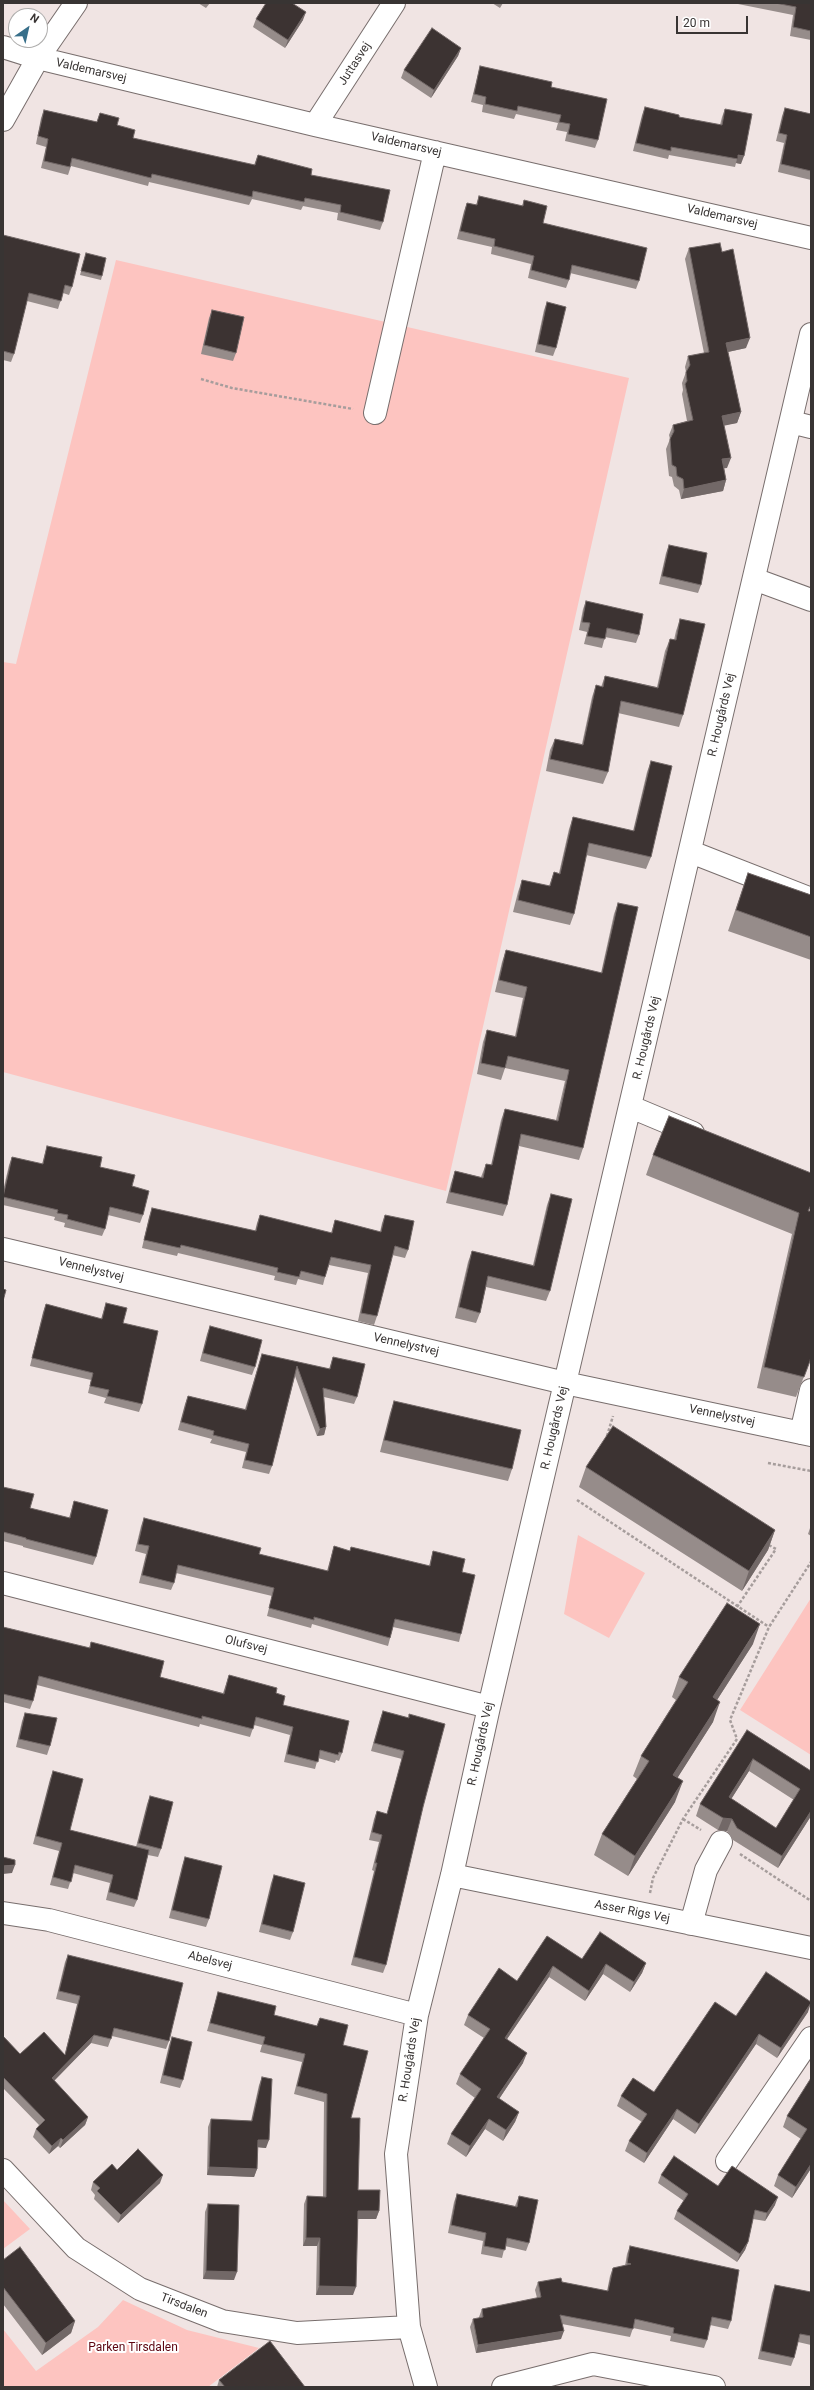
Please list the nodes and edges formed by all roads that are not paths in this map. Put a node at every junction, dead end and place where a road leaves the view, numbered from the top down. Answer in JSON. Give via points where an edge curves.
{"nodes":[{"id":1,"x":76,"y":3,"type":"edge"},
{"id":2,"x":394,"y":3,"type":"edge"},
{"id":3,"x":3,"y":47,"type":"edge"},
{"id":4,"x":38,"y":58,"type":"junction"},
{"id":5,"x":3,"y":120,"type":"edge"},
{"id":6,"x":315,"y":124,"type":"junction"},
{"id":7,"x":435,"y":152,"type":"junction"},
{"id":8,"x":811,"y":238,"type":"edge"},
{"id":9,"x":811,"y":334,"type":"edge"},
{"id":10,"x":375,"y":413,"type":"road end"},
{"id":11,"x":801,"y":424,"type":"edge"},
{"id":12,"x":754,"y":579,"type":"junction"},
{"id":13,"x":811,"y":600,"type":"edge"},
{"id":14,"x":691,"y":852,"type":"junction"},
{"id":15,"x":811,"y":899,"type":"edge"},
{"id":16,"x":631,"y":1106,"type":"junction"},
{"id":17,"x":710,"y":1139,"type":"edge"},
{"id":18,"x":3,"y":1249,"type":"edge"},
{"id":19,"x":565,"y":1383,"type":"junction"},
{"id":20,"x":811,"y":1390,"type":"edge"},
{"id":21,"x":806,"y":1434,"type":"edge"},
{"id":22,"x":3,"y":1583,"type":"edge"},
{"id":23,"x":490,"y":1707,"type":"junction"},
{"id":24,"x":721,"y":1842,"type":"road end"},
{"id":25,"x":452,"y":1875,"type":"junction"},
{"id":26,"x":3,"y":1913,"type":"edge"},
{"id":27,"x":691,"y":1924,"type":"junction"},
{"id":28,"x":811,"y":1948,"type":"edge"},
{"id":29,"x":417,"y":2015,"type":"junction"},
{"id":30,"x":811,"y":2038,"type":"edge"},
{"id":31,"x":727,"y":2161,"type":"dead end"},
{"id":32,"x":3,"y":2170,"type":"edge"},
{"id":33,"x":410,"y":2327,"type":"junction"},
{"id":34,"x":426,"y":2387,"type":"edge"},
{"id":35,"x":503,"y":2387,"type":"edge"},
{"id":36,"x":714,"y":2387,"type":"edge"}],
"edges":[{"from":1,"to":4,"type":"street"},
{"from":2,"to":6,"type":"street","name":"Juttasvej"},
{"from":3,"to":4,"type":"street","name":"Valdemarsvej"},
{"from":4,"to":5,"type":"street"},
{"from":4,"to":6,"type":"street","name":"Valdemarsvej"},
{"from":6,"to":7,"type":"street","name":"Valdemarsvej"},
{"from":7,"to":8,"type":"street","name":"Valdemarsvej"},
{"from":7,"to":10,"type":"street"},
{"from":9,"to":11,"type":"street","name":"R. Hougårds Vej"},
{"from":11,"to":12,"type":"street","name":"R. Hougårds Vej"},
{"from":12,"to":13,"type":"street"},
{"from":12,"to":14,"type":"street","name":"R. Hougårds Vej"},
{"from":14,"to":15,"type":"street"},
{"from":14,"to":16,"type":"street","name":"R. Hougårds Vej"},
{"from":16,"to":17,"type":"street"},
{"from":16,"to":19,"type":"street","name":"R. Hougårds Vej"},
{"from":18,"to":19,"type":"street","name":"Vennelystvej"},
{"from":19,"to":21,"type":"street","name":"Vennelystvej"},
{"from":19,"to":23,"type":"street","name":"R. Hougårds Vej"},
{"from":20,"to":21,"type":"street"},
{"from":22,"to":23,"type":"street","name":"Olufsvej"},
{"from":23,"to":25,"type":"street","name":"R. Hougårds Vej"},
{"from":24,"to":27,"type":"street","via":[[706,1870]]},
{"from":25,"to":27,"type":"street","name":"Asser Rigs Vej"},
{"from":25,"to":29,"type":"street","name":"R. Hougårds Vej"},
{"from":26,"to":29,"type":"street","name":"Abelsvej","via":[[49,1920]]},
{"from":27,"to":28,"type":"street","name":"Asser Rigs Vej"},
{"from":29,"to":33,"type":"street","name":"R. Hougårds Vej","via":[[396,2154]]},
{"from":30,"to":31,"type":"street"},
{"from":32,"to":33,"type":"street","name":"Tirsdalen","via":[[76,2248],[140,2289],[222,2321],[297,2333]]},
{"from":33,"to":34,"type":"street","name":"R. Hougårds Vej"},
{"from":35,"to":36,"type":"street","via":[[593,2364]]}]}
